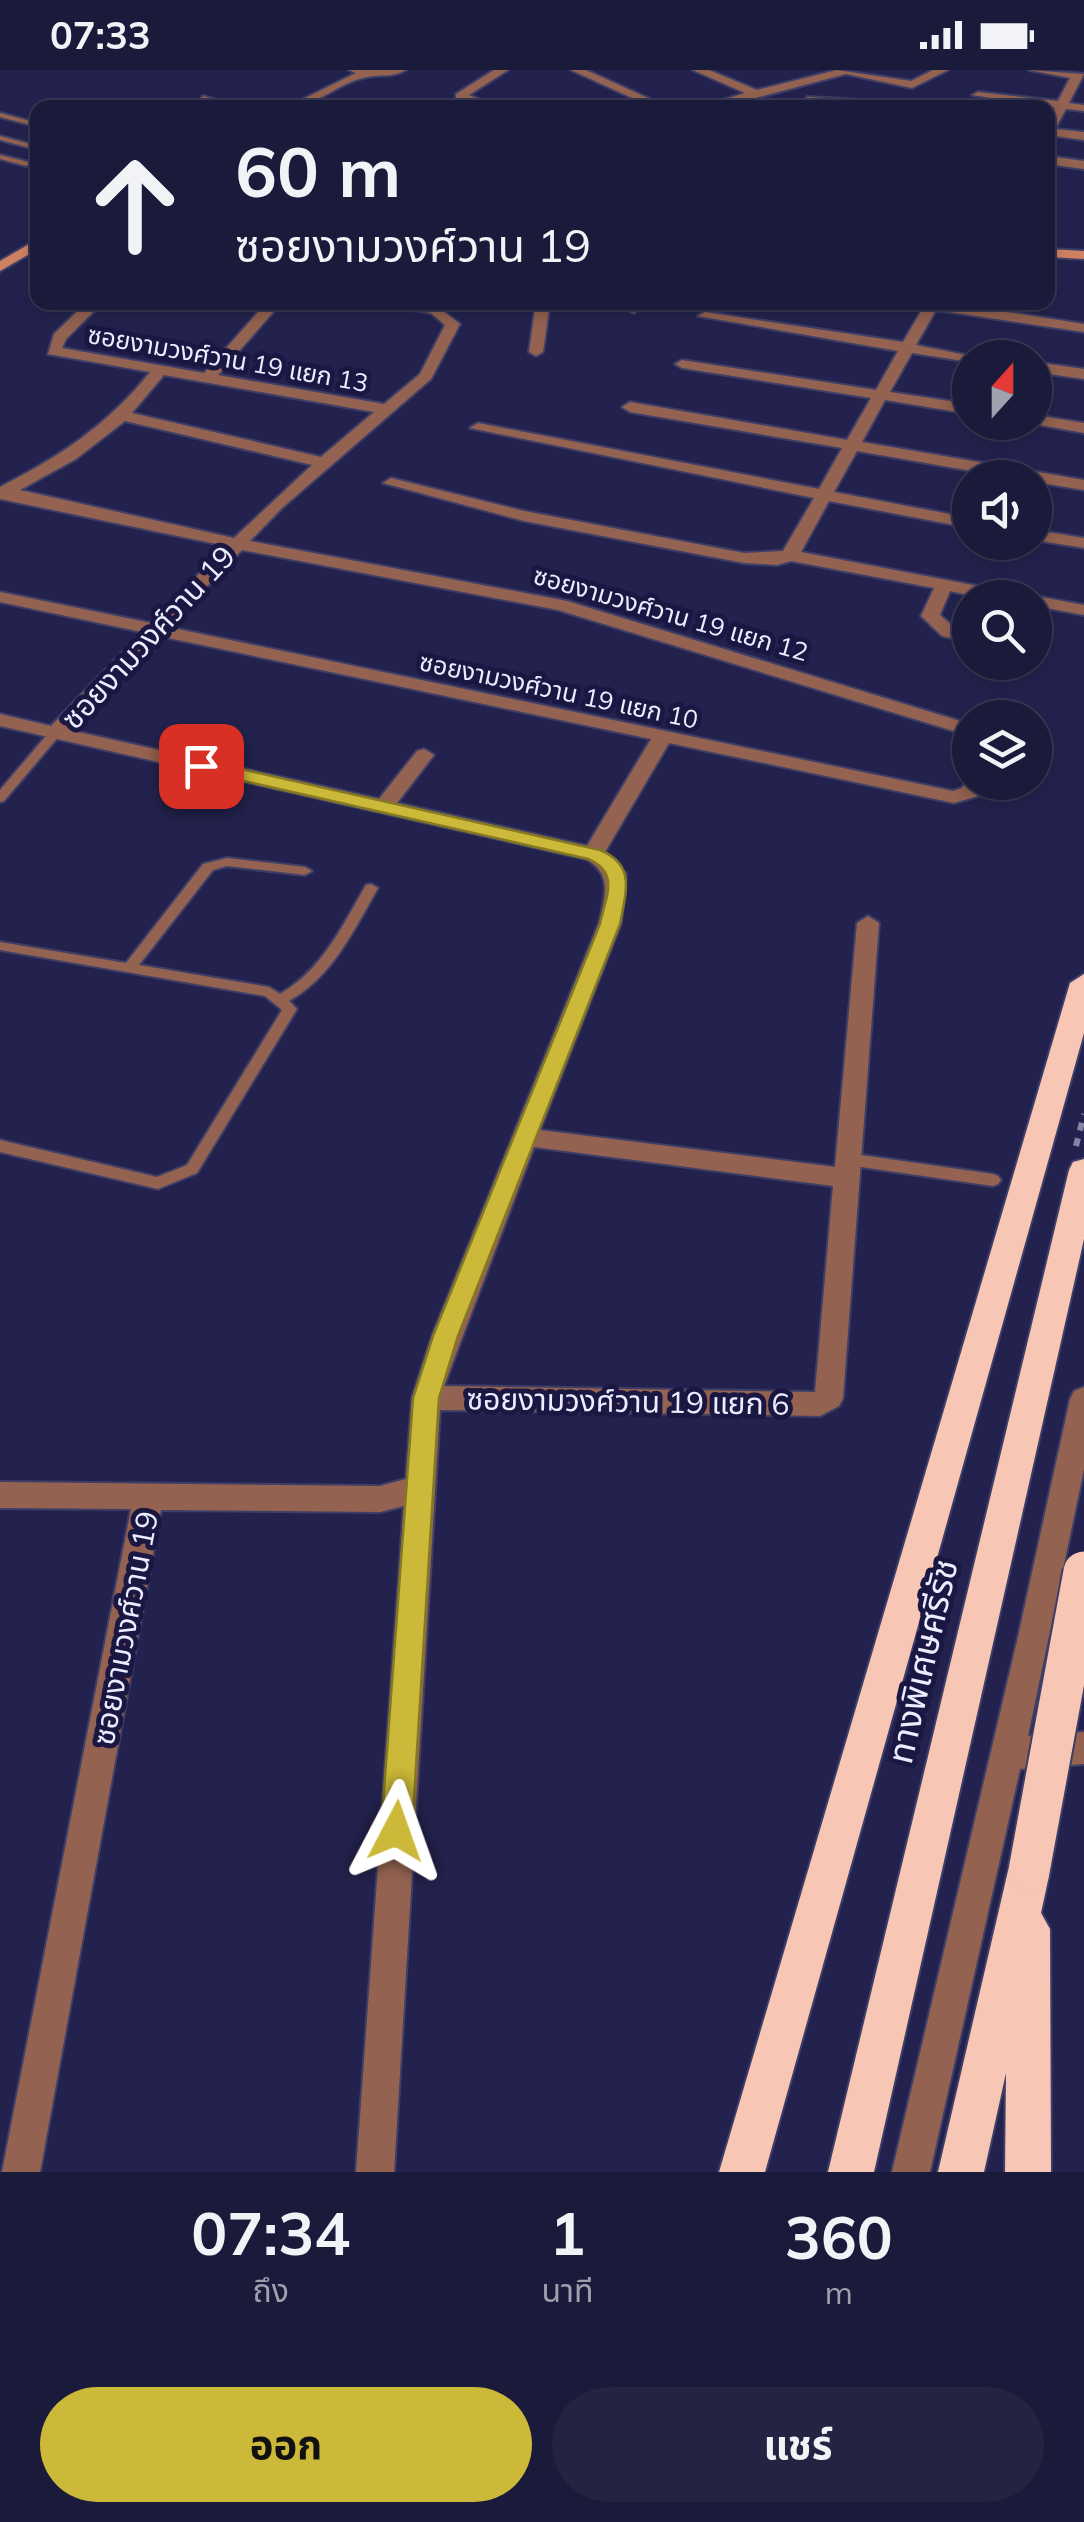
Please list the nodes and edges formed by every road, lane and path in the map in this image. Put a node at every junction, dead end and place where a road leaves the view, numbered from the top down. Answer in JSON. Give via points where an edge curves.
{"nodes":[{"id":1,"x":400,"y":70,"type":"edge"},
{"id":2,"x":502,"y":70,"type":"edge"},
{"id":3,"x":578,"y":70,"type":"edge"},
{"id":4,"x":699,"y":70,"type":"edge"},
{"id":5,"x":942,"y":70,"type":"edge"},
{"id":6,"x":1035,"y":70,"type":"edge"},
{"id":7,"x":361,"y":71,"type":"edge"},
{"id":8,"x":840,"y":71,"type":"edge"},
{"id":9,"x":1080,"y":77,"type":"edge"},
{"id":10,"x":756,"y":94,"type":"junction"},
{"id":11,"x":978,"y":95,"type":"dead end"},
{"id":12,"x":203,"y":98,"type":"dead end"},
{"id":13,"x":210,"y":100,"type":"edge"},
{"id":14,"x":305,"y":100,"type":"edge"},
{"id":15,"x":472,"y":100,"type":"edge"},
{"id":16,"x":647,"y":100,"type":"edge"},
{"id":17,"x":739,"y":100,"type":"edge"},
{"id":18,"x":1019,"y":100,"type":"edge"},
{"id":19,"x":1055,"y":104,"type":"edge"},
{"id":20,"x":1060,"y":105,"type":"junction"},
{"id":21,"x":1084,"y":108,"type":"edge"},
{"id":22,"x":0,"y":115,"type":"edge"},
{"id":23,"x":1055,"y":116,"type":"edge"},
{"id":24,"x":30,"y":122,"type":"edge"},
{"id":25,"x":1055,"y":133,"type":"edge"},
{"id":26,"x":1084,"y":136,"type":"edge"},
{"id":27,"x":0,"y":138,"type":"edge"},
{"id":28,"x":30,"y":146,"type":"edge"},
{"id":29,"x":0,"y":156,"type":"edge"},
{"id":30,"x":1055,"y":161,"type":"edge"},
{"id":31,"x":26,"y":164,"type":"dead end"},
{"id":32,"x":1084,"y":165,"type":"edge"},
{"id":33,"x":30,"y":248,"type":"edge"},
{"id":34,"x":1055,"y":253,"type":"edge"},
{"id":35,"x":1084,"y":255,"type":"edge"},
{"id":36,"x":0,"y":267,"type":"edge"},
{"id":37,"x":88,"y":310,"type":"edge"},
{"id":38,"x":269,"y":310,"type":"edge"},
{"id":39,"x":437,"y":310,"type":"edge"},
{"id":40,"x":542,"y":310,"type":"edge"},
{"id":41,"x":929,"y":310,"type":"edge"},
{"id":42,"x":970,"y":310,"type":"edge"},
{"id":43,"x":705,"y":316,"type":"dead end"},
{"id":44,"x":1084,"y":328,"type":"edge"},
{"id":45,"x":909,"y":348,"type":"junction"},
{"id":46,"x":536,"y":352,"type":"dead end"},
{"id":47,"x":952,"y":355,"type":"edge"},
{"id":48,"x":682,"y":364,"type":"dead end"},
{"id":49,"x":1052,"y":369,"type":"edge"},
{"id":50,"x":160,"y":370,"type":"junction"},
{"id":51,"x":1084,"y":374,"type":"edge"},
{"id":52,"x":209,"y":376,"type":"junction"},
{"id":53,"x":883,"y":395,"type":"junction"},
{"id":54,"x":952,"y":406,"type":"edge"},
{"id":55,"x":630,"y":408,"type":"dead end"},
{"id":56,"x":384,"y":409,"type":"junction"},
{"id":57,"x":125,"y":416,"type":"junction"},
{"id":58,"x":1052,"y":423,"type":"edge"},
{"id":59,"x":478,"y":428,"type":"dead end"},
{"id":60,"x":1084,"y":428,"type":"edge"},
{"id":61,"x":855,"y":445,"type":"junction"},
{"id":62,"x":325,"y":463,"type":"junction"},
{"id":63,"x":391,"y":483,"type":"dead end"},
{"id":64,"x":1084,"y":484,"type":"edge"},
{"id":65,"x":2,"y":493,"type":"edge"},
{"id":66,"x":822,"y":497,"type":"junction"},
{"id":67,"x":952,"y":520,"type":"edge"},
{"id":68,"x":1052,"y":537,"type":"edge"},
{"id":69,"x":1084,"y":543,"type":"edge"},
{"id":70,"x":236,"y":544,"type":"junction"},
{"id":71,"x":790,"y":555,"type":"junction"},
{"id":72,"x":944,"y":585,"type":"junction"},
{"id":73,"x":952,"y":587,"type":"edge"},
{"id":74,"x":0,"y":597,"type":"edge"},
{"id":75,"x":1052,"y":604,"type":"edge"},
{"id":76,"x":1084,"y":610,"type":"edge"},
{"id":77,"x":154,"y":629,"type":"junction"},
{"id":78,"x":952,"y":633,"type":"edge"},
{"id":79,"x":0,"y":720,"type":"edge"},
{"id":80,"x":952,"y":724,"type":"edge"},
{"id":81,"x":55,"y":733,"type":"junction"},
{"id":82,"x":662,"y":738,"type":"junction"},
{"id":83,"x":424,"y":755,"type":"dead end"},
{"id":84,"x":952,"y":797,"type":"edge"},
{"id":85,"x":0,"y":798,"type":"edge"},
{"id":86,"x":384,"y":807,"type":"junction"},
{"id":87,"x":594,"y":854,"type":"junction"},
{"id":88,"x":305,"y":871,"type":"dead end"},
{"id":89,"x":371,"y":888,"type":"dead end"},
{"id":90,"x":868,"y":922,"type":"dead end"},
{"id":91,"x":0,"y":946,"type":"edge"},
{"id":92,"x":129,"y":968,"type":"junction"},
{"id":93,"x":1084,"y":983,"type":"edge"},
{"id":94,"x":280,"y":1000,"type":"junction"},
{"id":95,"x":524,"y":1137,"type":"junction"},
{"id":96,"x":0,"y":1146,"type":"edge"},
{"id":97,"x":846,"y":1168,"type":"junction"},
{"id":98,"x":1084,"y":1170,"type":"edge"},
{"id":99,"x":992,"y":1180,"type":"dead end"},
{"id":100,"x":426,"y":1398,"type":"junction"},
{"id":101,"x":1084,"y":1399,"type":"edge"},
{"id":102,"x":418,"y":1489,"type":"junction"},
{"id":103,"x":0,"y":1495,"type":"edge"},
{"id":104,"x":148,"y":1499,"type":"junction"},
{"id":105,"x":1084,"y":1572,"type":"edge"},
{"id":106,"x":1084,"y":1748,"type":"edge"},
{"id":107,"x":1008,"y":1754,"type":"junction"},
{"id":108,"x":1029,"y":1871,"type":"junction"},
{"id":109,"x":20,"y":2172,"type":"edge"},
{"id":110,"x":375,"y":2172,"type":"edge"},
{"id":111,"x":742,"y":2172,"type":"edge"},
{"id":112,"x":851,"y":2172,"type":"edge"},
{"id":113,"x":911,"y":2172,"type":"edge"},
{"id":114,"x":962,"y":2172,"type":"edge"},
{"id":115,"x":1028,"y":2172,"type":"edge"}],
"edges":[{"from":1,"to":7,"type":"street"},
{"from":2,"to":15,"type":"street","via":[[460,96]]},
{"from":3,"to":16,"type":"street"},
{"from":4,"to":10,"type":"street"},
{"from":5,"to":8,"type":"street","via":[[912,85]]},
{"from":6,"to":9,"type":"street"},
{"from":7,"to":14,"type":"street"},
{"from":8,"to":10,"type":"street"},
{"from":9,"to":20,"type":"street"},
{"from":10,"to":17,"type":"street"},
{"from":11,"to":18,"type":"street"},
{"from":12,"to":13,"type":"lane"},
{"from":19,"to":20,"type":"street"},
{"from":20,"to":21,"type":"street"},
{"from":20,"to":23,"type":"street"},
{"from":22,"to":24,"type":"lane"},
{"from":25,"to":26,"type":"street"},
{"from":27,"to":28,"type":"lane"},
{"from":29,"to":31,"type":"lane"},
{"from":30,"to":32,"type":"street"},
{"from":33,"to":36,"type":"street"},
{"from":34,"to":35,"type":"street"},
{"from":37,"to":50,"type":"street","name":"ซอยงามวงศ์วาน 19 แยก 13","via":[[53,352]]},
{"from":38,"to":52,"type":"street"},
{"from":39,"to":56,"type":"street","name":"ซอยงามวงศ์วาน 19","via":[[453,324],[446,343],[426,376]]},
{"from":40,"to":46,"type":"street"},
{"from":41,"to":45,"type":"street"},
{"from":42,"to":44,"type":"street"},
{"from":43,"to":45,"type":"street"},
{"from":45,"to":47,"type":"street"},
{"from":45,"to":53,"type":"street"},
{"from":48,"to":53,"type":"street"},
{"from":49,"to":51,"type":"street"},
{"from":50,"to":52,"type":"street","name":"ซอยงามวงศ์วาน 19 แยก 13"},
{"from":50,"to":57,"type":"street"},
{"from":52,"to":56,"type":"street","name":"ซอยงามวงศ์วาน 19 แยก 13"},
{"from":53,"to":54,"type":"street"},
{"from":53,"to":61,"type":"street"},
{"from":55,"to":61,"type":"street"},
{"from":56,"to":62,"type":"street","name":"ซอยงามวงศ์วาน 19"},
{"from":57,"to":62,"type":"street"},
{"from":57,"to":65,"type":"street","via":[[93,444]]},
{"from":58,"to":60,"type":"street"},
{"from":59,"to":66,"type":"street"},
{"from":61,"to":64,"type":"street"},
{"from":61,"to":66,"type":"street"},
{"from":62,"to":70,"type":"street","name":"ซอยงามวงศ์วาน 19"},
{"from":63,"to":71,"type":"street","via":[[524,516],[762,560]]},
{"from":65,"to":70,"type":"street","name":"ซอยงามวงศ์วาน 19 แยก 12"},
{"from":66,"to":67,"type":"street"},
{"from":66,"to":71,"type":"street"},
{"from":68,"to":69,"type":"street"},
{"from":70,"to":77,"type":"street","name":"ซอยงามวงศ์วาน 19"},
{"from":70,"to":80,"type":"street","name":"ซอยงามวงศ์วาน 19 แยก 12","via":[[561,605]]},
{"from":71,"to":72,"type":"street"},
{"from":72,"to":73,"type":"street"},
{"from":72,"to":78,"type":"street","via":[[930,616]]},
{"from":74,"to":77,"type":"street","name":"ซอยงามวงศ์วาน 19 แยก 10"},
{"from":75,"to":76,"type":"street"},
{"from":77,"to":81,"type":"street","name":"ซอยงามวงศ์วาน 19"},
{"from":77,"to":82,"type":"street","name":"ซอยงามวงศ์วาน 19 แยก 10"},
{"from":79,"to":81,"type":"street"},
{"from":81,"to":85,"type":"lane"},
{"from":81,"to":86,"type":"street","name":"ซอยงามวงศ์วาน 19"},
{"from":82,"to":84,"type":"street","name":"ซอยงามวงศ์วาน 19 แยก 10"},
{"from":82,"to":87,"type":"street"},
{"from":83,"to":86,"type":"street"},
{"from":86,"to":87,"type":"street","name":"ซอยงามวงศ์วาน 19"},
{"from":87,"to":95,"type":"street","via":[[611,862],[619,878],[610,924]]},
{"from":88,"to":92,"type":"lane","via":[[228,862],[208,867]]},
{"from":89,"to":94,"type":"lane","via":[[322,972]]},
{"from":90,"to":97,"type":"street"},
{"from":91,"to":92,"type":"lane"},
{"from":92,"to":94,"type":"lane","via":[[270,992]]},
{"from":93,"to":111,"type":"highway"},
{"from":94,"to":96,"type":"lane","via":[[290,1009],[192,1170],[158,1183]]},
{"from":95,"to":97,"type":"street"},
{"from":95,"to":100,"type":"street"},
{"from":97,"to":99,"type":"lane"},
{"from":97,"to":100,"type":"street","name":"ซอยงามวงศ์วาน 19 แยก 6","via":[[829,1398],[820,1404]]},
{"from":98,"to":112,"type":"highway","name":"ทางพิเศษศรีรัช"},
{"from":100,"to":102,"type":"street"},
{"from":101,"to":107,"type":"street"},
{"from":102,"to":104,"type":"street","name":"ซอยงามวงศ์วาน 19","via":[[380,1499]]},
{"from":102,"to":110,"type":"street"},
{"from":103,"to":104,"type":"street"},
{"from":104,"to":109,"type":"street","name":"ซอยงามวงศ์วาน 19"},
{"from":105,"to":108,"type":"highway","bridge":true},
{"from":106,"to":107,"type":"street"},
{"from":107,"to":113,"type":"street"},
{"from":108,"to":114,"type":"highway"},
{"from":108,"to":115,"type":"highway"}]}
